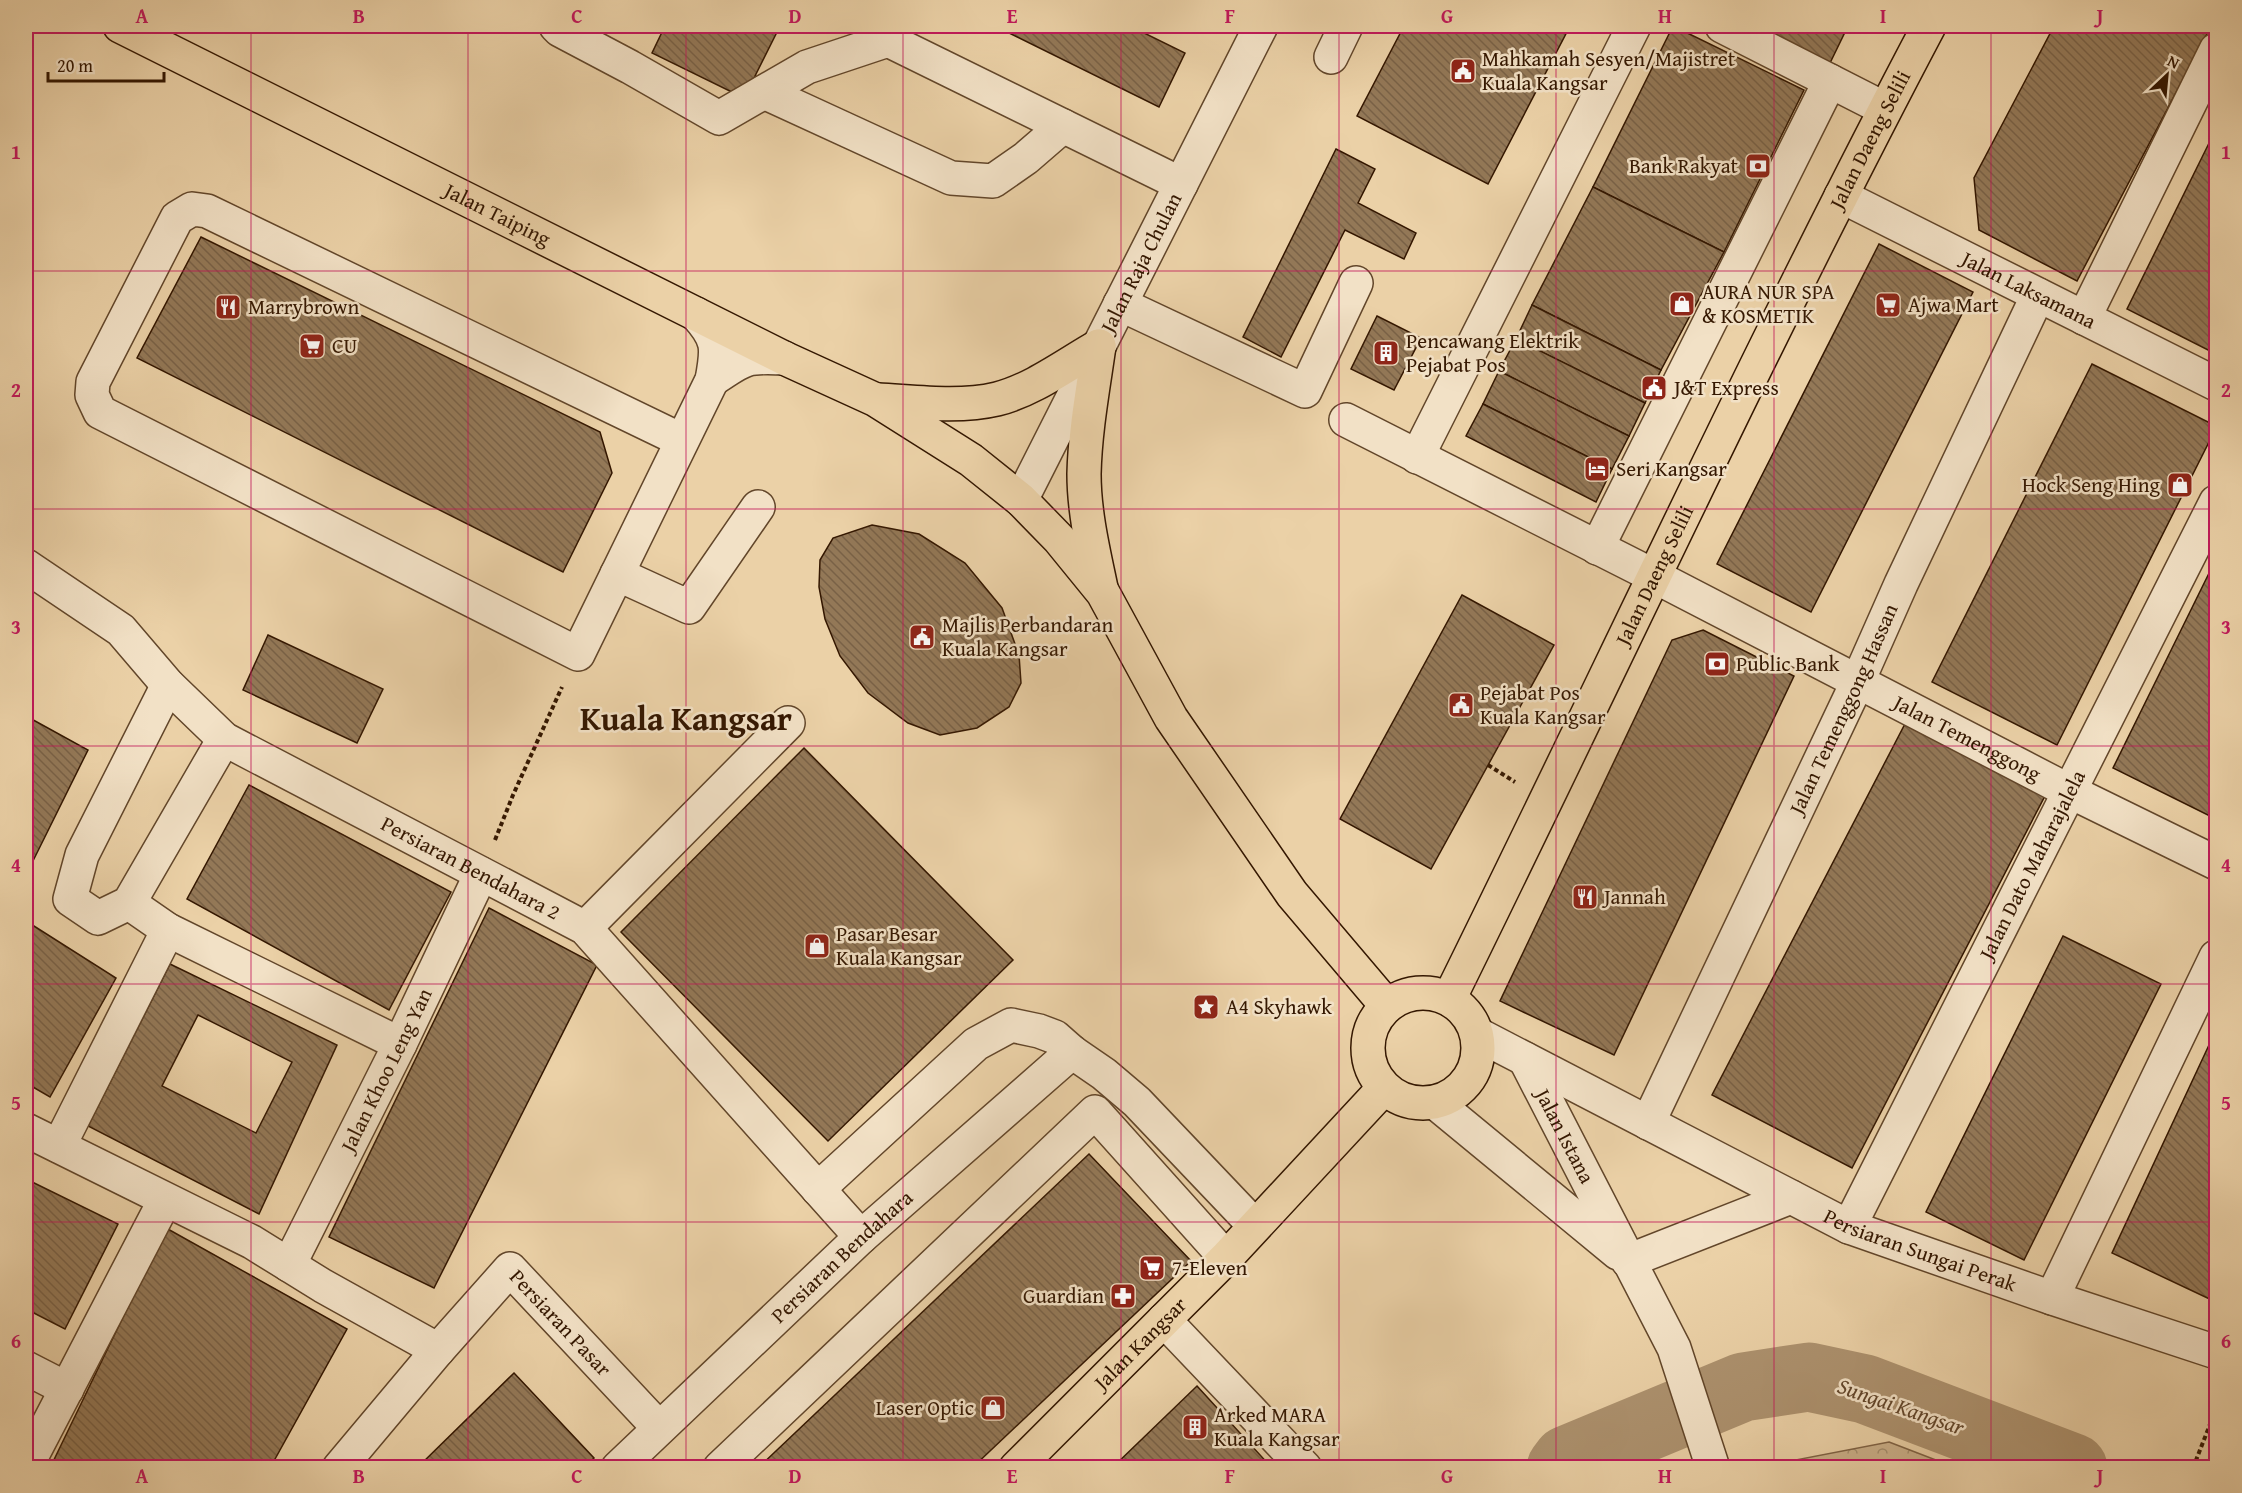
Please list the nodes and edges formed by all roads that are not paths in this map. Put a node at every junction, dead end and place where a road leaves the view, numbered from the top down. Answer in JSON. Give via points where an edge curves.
{"nodes":[{"id":1,"x":120,"y":26,"type":"edge"},
{"id":2,"x":556,"y":26,"type":"edge"},
{"id":3,"x":1261,"y":26,"type":"edge"},
{"id":4,"x":1346,"y":26,"type":"edge"},
{"id":5,"x":1634,"y":26,"type":"edge"},
{"id":6,"x":1722,"y":26,"type":"edge"},
{"id":7,"x":1929,"y":26,"type":"edge"},
{"id":8,"x":2217,"y":50,"type":"edge"},
{"id":9,"x":1331,"y":57,"type":"dead end"},
{"id":10,"x":1830,"y":81,"type":"junction"},
{"id":11,"x":764,"y":92,"type":"junction"},
{"id":12,"x":1885,"y":109,"type":"junction"},
{"id":13,"x":1063,"y":126,"type":"junction"},
{"id":14,"x":1181,"y":184,"type":"junction"},
{"id":15,"x":1841,"y":196,"type":"junction"},
{"id":16,"x":1356,"y":283,"type":"dead end"},
{"id":17,"x":2038,"y":295,"type":"junction"},
{"id":18,"x":1120,"y":304,"type":"junction"},
{"id":19,"x":696,"y":314,"type":"junction"},
{"id":20,"x":2084,"y":318,"type":"junction"},
{"id":21,"x":1099,"y":346,"type":"junction"},
{"id":22,"x":784,"y":358,"type":"junction"},
{"id":23,"x":712,"y":380,"type":"junction"},
{"id":24,"x":2217,"y":384,"type":"edge"},
{"id":25,"x":876,"y":400,"type":"junction"},
{"id":26,"x":1346,"y":420,"type":"dead end"},
{"id":27,"x":681,"y":440,"type":"junction"},
{"id":28,"x":1418,"y":456,"type":"junction"},
{"id":29,"x":1021,"y":500,"type":"junction"},
{"id":30,"x":2217,"y":502,"type":"edge"},
{"id":31,"x":758,"y":507,"type":"dead end"},
{"id":32,"x":1597,"y":548,"type":"junction"},
{"id":33,"x":26,"y":566,"type":"edge"},
{"id":34,"x":617,"y":574,"type":"junction"},
{"id":35,"x":1654,"y":576,"type":"junction"},
{"id":36,"x":1103,"y":593,"type":"junction"},
{"id":37,"x":1858,"y":681,"type":"junction"},
{"id":38,"x":168,"y":685,"type":"junction"},
{"id":39,"x":788,"y":723,"type":"dead end"},
{"id":40,"x":224,"y":740,"type":"junction"},
{"id":41,"x":2069,"y":791,"type":"junction"},
{"id":42,"x":2217,"y":863,"type":"edge"},
{"id":43,"x":481,"y":874,"type":"junction"},
{"id":44,"x":129,"y":903,"type":"junction"},
{"id":45,"x":585,"y":928,"type":"junction"},
{"id":46,"x":168,"y":930,"type":"junction"},
{"id":47,"x":2217,"y":957,"type":"edge"},
{"id":48,"x":1449,"y":999,"type":"junction"},
{"id":49,"x":1387,"y":1006,"type":"junction"},
{"id":50,"x":1477,"y":1034,"type":"junction"},
{"id":51,"x":400,"y":1044,"type":"junction"},
{"id":52,"x":1072,"y":1052,"type":"junction"},
{"id":53,"x":1525,"y":1059,"type":"junction"},
{"id":54,"x":1384,"y":1088,"type":"junction"},
{"id":55,"x":1436,"y":1102,"type":"junction"},
{"id":56,"x":1648,"y":1123,"type":"junction"},
{"id":57,"x":26,"y":1130,"type":"edge"},
{"id":58,"x":58,"y":1146,"type":"junction"},
{"id":59,"x":818,"y":1188,"type":"junction"},
{"id":60,"x":1791,"y":1197,"type":"junction"},
{"id":61,"x":165,"y":1200,"type":"junction"},
{"id":62,"x":1255,"y":1226,"type":"junction"},
{"id":63,"x":1849,"y":1227,"type":"junction"},
{"id":64,"x":861,"y":1237,"type":"junction"},
{"id":65,"x":1226,"y":1258,"type":"junction"},
{"id":66,"x":1628,"y":1261,"type":"junction"},
{"id":67,"x":289,"y":1265,"type":"junction"},
{"id":68,"x":2052,"y":1298,"type":"junction"},
{"id":69,"x":1164,"y":1320,"type":"junction"},
{"id":70,"x":438,"y":1350,"type":"junction"},
{"id":71,"x":2217,"y":1352,"type":"edge"},
{"id":72,"x":26,"y":1368,"type":"edge"},
{"id":73,"x":67,"y":1389,"type":"junction"},
{"id":74,"x":660,"y":1428,"type":"junction"},
{"id":75,"x":26,"y":1467,"type":"edge"},
{"id":76,"x":339,"y":1467,"type":"edge"},
{"id":77,"x":618,"y":1467,"type":"edge"},
{"id":78,"x":720,"y":1467,"type":"edge"},
{"id":79,"x":1016,"y":1467,"type":"edge"},
{"id":80,"x":1305,"y":1467,"type":"edge"},
{"id":81,"x":1713,"y":1467,"type":"edge"}],
"edges":[{"from":1,"to":19,"type":"main road","name":"Jalan Taiping"},
{"from":2,"to":11,"type":"street","via":[[719,118]]},
{"from":3,"to":14,"type":"street","name":"Jalan Raja Chulan"},
{"from":4,"to":9,"type":"street"},
{"from":5,"to":28,"type":"street"},
{"from":6,"to":10,"type":"street"},
{"from":7,"to":12,"type":"main road","name":"Jalan Daeng Selili"},
{"from":8,"to":20,"type":"street"},
{"from":10,"to":12,"type":"street"},
{"from":10,"to":32,"type":"street"},
{"from":11,"to":13,"type":"street","via":[[807,67],[888,40]]},
{"from":11,"to":13,"type":"street","via":[[951,178],[993,182]]},
{"from":12,"to":15,"type":"main road","name":"Jalan Daeng Selili"},
{"from":13,"to":14,"type":"street"},
{"from":14,"to":18,"type":"street","name":"Jalan Raja Chulan"},
{"from":15,"to":17,"type":"street","name":"Jalan Laksamana"},
{"from":15,"to":35,"type":"main road","name":"Jalan Daeng Selili"},
{"from":16,"to":18,"type":"street","via":[[1305,391]]},
{"from":17,"to":20,"type":"street","name":"Jalan Laksamana"},
{"from":17,"to":37,"type":"street","name":"Jalan Temenggong Hassan"},
{"from":18,"to":21,"type":"street","name":"Jalan Raja Chulan"},
{"from":19,"to":22,"type":"main road","name":"Jalan Taiping"},
{"from":19,"to":23,"type":"street","via":[[708,327],[717,351]]},
{"from":20,"to":24,"type":"street","name":"Jalan Laksamana"},
{"from":21,"to":25,"type":"main road","via":[[1032,385],[997,399],[948,404]]},
{"from":21,"to":29,"type":"street","name":"Jalan Raja Chulan"},
{"from":21,"to":36,"type":"main road","via":[[1084,475],[1089,529]]},
{"from":22,"to":23,"type":"street","via":[[741,360]]},
{"from":22,"to":25,"type":"main road","name":"Jalan Taiping"},
{"from":23,"to":27,"type":"street"},
{"from":25,"to":29,"type":"main road","via":[[971,460]]},
{"from":26,"to":28,"type":"street","name":"Jalan Temenggong"},
{"from":27,"to":34,"type":"street"},
{"from":27,"to":34,"type":"street","via":[[207,211],[192,209],[177,218],[93,382],[92,395],[100,412],[578,654]]},
{"from":28,"to":32,"type":"street","name":"Jalan Temenggong"},
{"from":29,"to":36,"type":"main road"},
{"from":30,"to":41,"type":"street","name":"Jalan Dato Maharajalela"},
{"from":31,"to":34,"type":"street","via":[[689,607]]},
{"from":32,"to":35,"type":"street","name":"Jalan Temenggong"},
{"from":33,"to":38,"type":"street","name":"Persiaran Bendahara 2","via":[[121,630]]},
{"from":35,"to":37,"type":"street","name":"Jalan Temenggong"},
{"from":35,"to":48,"type":"main road","name":"Jalan Daeng Selili"},
{"from":36,"to":49,"type":"main road","via":[[1171,718],[1285,884]]},
{"from":37,"to":41,"type":"street","name":"Jalan Temenggong"},
{"from":37,"to":56,"type":"street","name":"Jalan Temenggong Hassan"},
{"from":38,"to":40,"type":"street","name":"Persiaran Bendahara 2"},
{"from":38,"to":44,"type":"street","via":[[82,855],[70,899],[98,918]]},
{"from":39,"to":45,"type":"street"},
{"from":40,"to":43,"type":"street","name":"Persiaran Bendahara 2"},
{"from":40,"to":44,"type":"street"},
{"from":41,"to":42,"type":"street","name":"Jalan Temenggong"},
{"from":41,"to":63,"type":"street","name":"Jalan Dato Maharajalela"},
{"from":43,"to":45,"type":"street","name":"Persiaran Bendahara 2"},
{"from":43,"to":51,"type":"street","name":"Jalan Khoo Leng Yan"},
{"from":44,"to":46,"type":"street"},
{"from":45,"to":59,"type":"street","name":"Persiaran Bendahara 2"},
{"from":46,"to":51,"type":"street"},
{"from":46,"to":58,"type":"street"},
{"from":47,"to":68,"type":"street"},
{"from":48,"to":49,"type":"main road","via":[[1418,993]]},
{"from":48,"to":50,"type":"main road","via":[[1462,1008]]},
{"from":49,"to":54,"type":"main road","via":[[1368,1037],[1373,1072]]},
{"from":50,"to":53,"type":"street"},
{"from":50,"to":55,"type":"main road","via":[[1476,1069],[1453,1096]]},
{"from":51,"to":67,"type":"street","name":"Jalan Khoo Leng Yan"},
{"from":52,"to":59,"type":"street","via":[[1054,1037],[1011,1025],[976,1044]]},
{"from":52,"to":62,"type":"street","via":[[1137,1102]]},
{"from":52,"to":64,"type":"street","name":"Persiaran Bendahara"},
{"from":53,"to":56,"type":"street","name":"Persiaran Sungai Perak"},
{"from":53,"to":66,"type":"street","name":"Jalan Istana"},
{"from":54,"to":55,"type":"main road","via":[[1418,1103]]},
{"from":54,"to":62,"type":"main road","name":"Jalan Kangsar"},
{"from":55,"to":66,"type":"street","name":"Jalan Istana"},
{"from":56,"to":60,"type":"street","name":"Persiaran Sungai Perak"},
{"from":57,"to":58,"type":"street"},
{"from":58,"to":61,"type":"street"},
{"from":59,"to":64,"type":"street","name":"Persiaran Bendahara 2"},
{"from":60,"to":63,"type":"street","name":"Persiaran Sungai Perak"},
{"from":60,"to":66,"type":"street"},
{"from":61,"to":67,"type":"street","via":[[252,1242]]},
{"from":61,"to":73,"type":"street"},
{"from":62,"to":65,"type":"main road","name":"Jalan Kangsar"},
{"from":63,"to":68,"type":"street","name":"Persiaran Sungai Perak"},
{"from":64,"to":74,"type":"street","name":"Persiaran Bendahara"},
{"from":65,"to":69,"type":"main road","name":"Jalan Kangsar"},
{"from":65,"to":78,"type":"street","via":[[1095,1112]]},
{"from":66,"to":81,"type":"street","name":"Jalan Istana","via":[[1674,1348]]},
{"from":67,"to":70,"type":"street"},
{"from":68,"to":71,"type":"street","name":"Persiaran Sungai Perak"},
{"from":69,"to":79,"type":"main road","name":"Jalan Kangsar"},
{"from":69,"to":80,"type":"street"},
{"from":70,"to":74,"type":"street","name":"Persiaran Pasar","via":[[510,1269]]},
{"from":70,"to":76,"type":"street"},
{"from":72,"to":73,"type":"street"},
{"from":73,"to":75,"type":"street"},
{"from":74,"to":77,"type":"street","name":"Persiaran Bendahara"}]}
